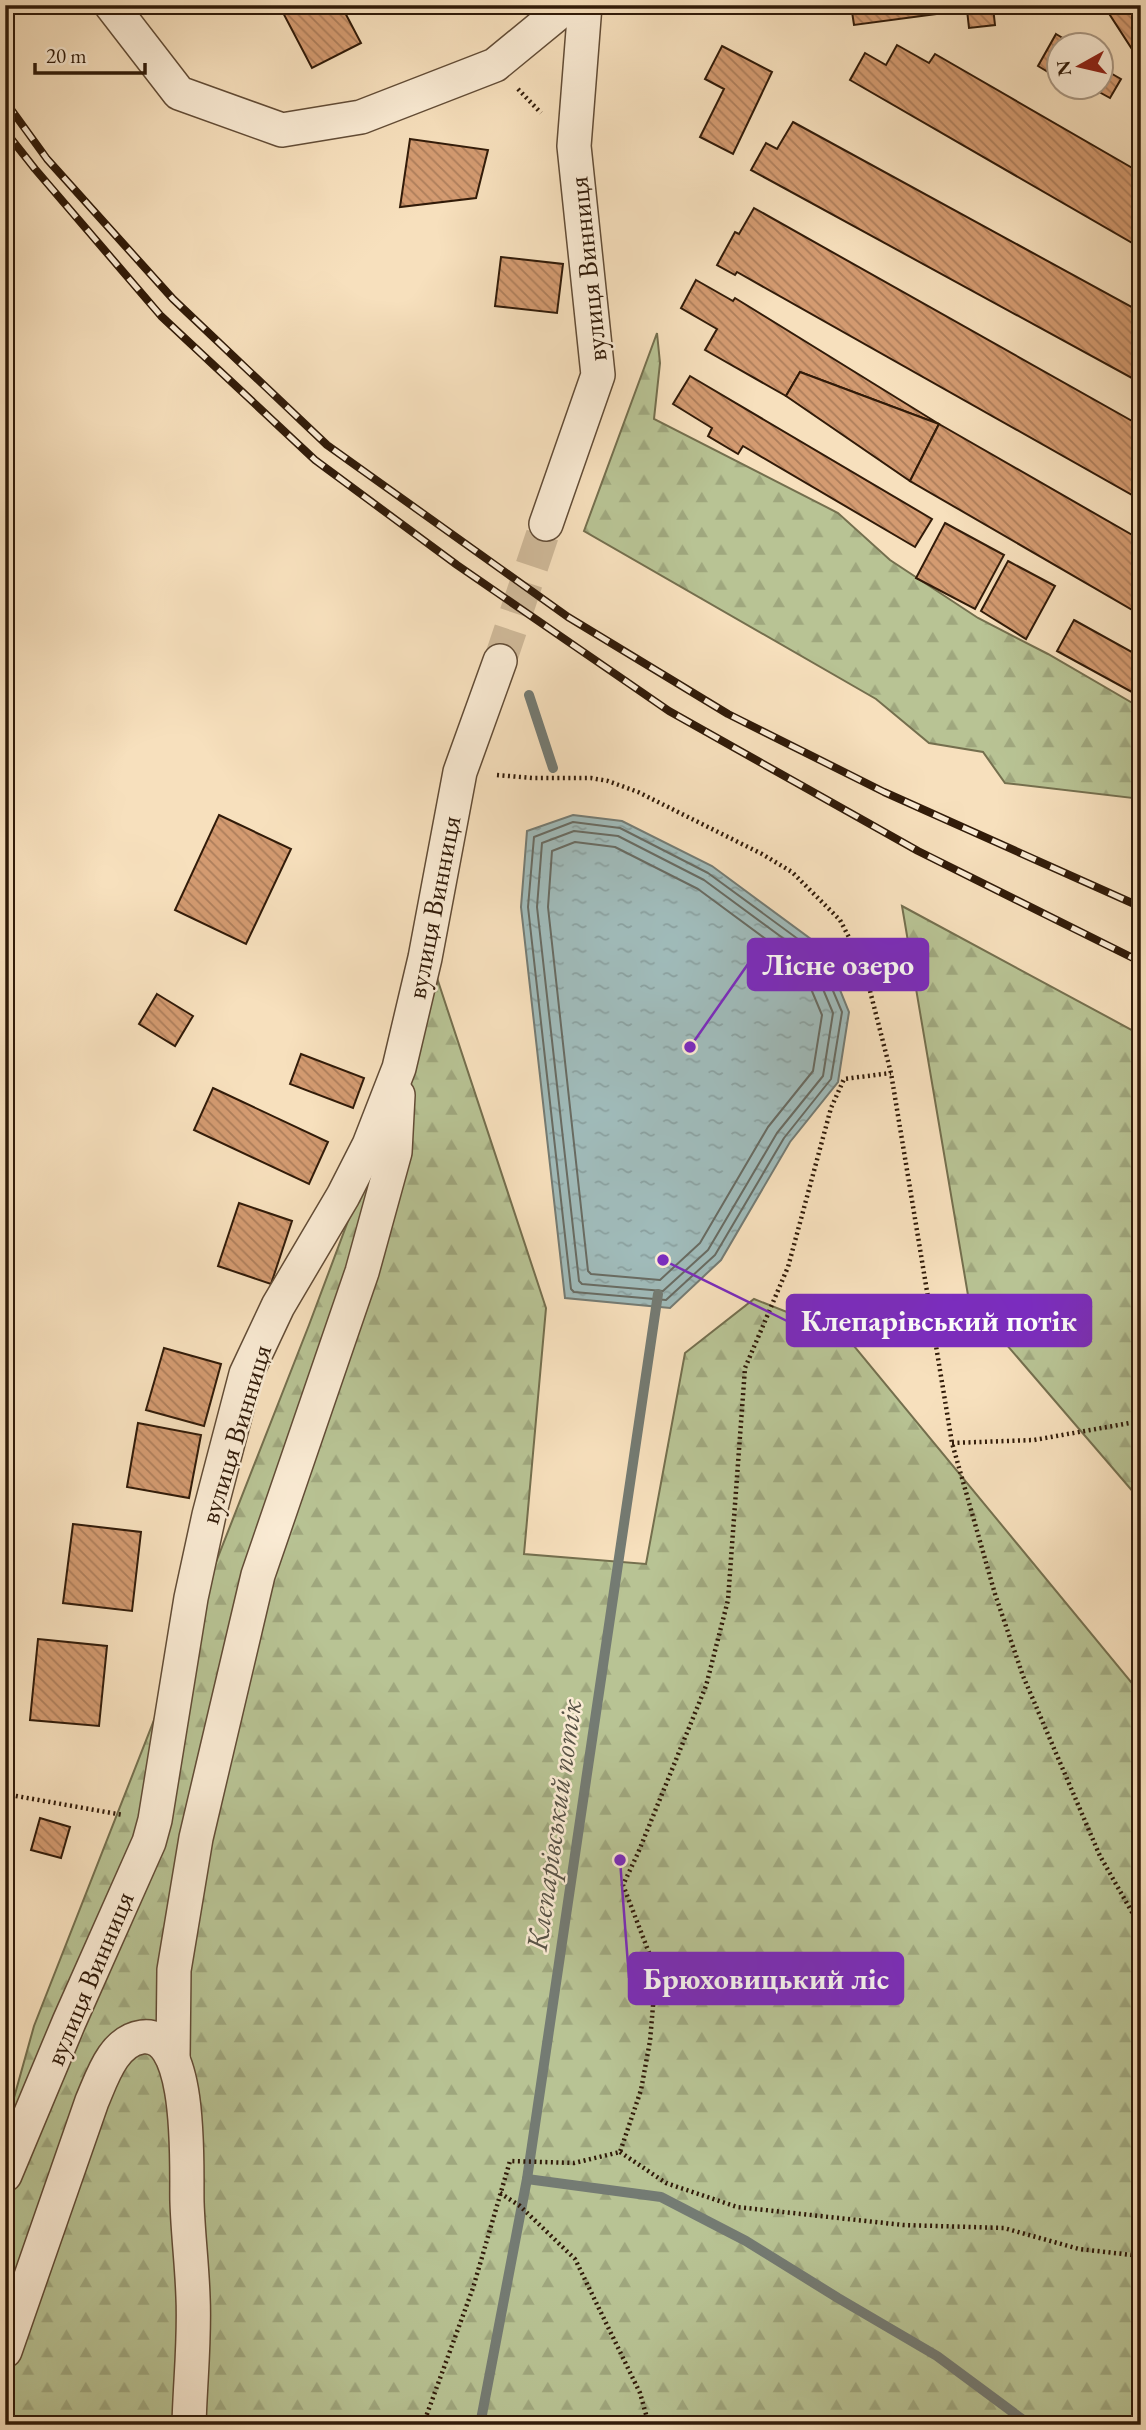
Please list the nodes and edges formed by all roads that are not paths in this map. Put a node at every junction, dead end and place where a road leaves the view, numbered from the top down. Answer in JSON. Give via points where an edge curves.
{"nodes":[{"id":1,"x":111,"y":5,"type":"edge"},
{"id":2,"x":568,"y":5,"type":"edge"},
{"id":3,"x":585,"y":5,"type":"edge"},
{"id":4,"x":546,"y":524,"type":"tunnel mouth"},
{"id":5,"x":500,"y":661,"type":"tunnel mouth"},
{"id":6,"x":399,"y":1068,"type":"junction"},
{"id":7,"x":173,"y":2058,"type":"junction"},
{"id":8,"x":5,"y":2175,"type":"edge"},
{"id":9,"x":5,"y":2351,"type":"edge"},
{"id":10,"x":188,"y":2425,"type":"edge"}],
"edges":[{"from":1,"to":2,"type":"street","via":[[179,93],[282,130],[361,117],[495,65]]},
{"from":3,"to":4,"type":"street","name":"вулиця Винниця","via":[[574,146],[598,375]]},
{"from":5,"to":6,"type":"street","name":"вулиця Винниця","via":[[460,772]]},
{"from":6,"to":7,"type":"street","via":[[395,1152],[362,1272],[257,1575],[200,1825],[174,1970]]},
{"from":6,"to":8,"type":"street","name":"вулиця Винниця","via":[[369,1145],[278,1306],[247,1374],[191,1598],[149,1842]]},
{"from":7,"to":9,"type":"street","name":"вулиця Винниця","via":[[153,2037],[140,2037],[122,2046],[106,2068]]},
{"from":7,"to":10,"type":"street","via":[[185,2108],[187,2147],[193,2300]]}]}
